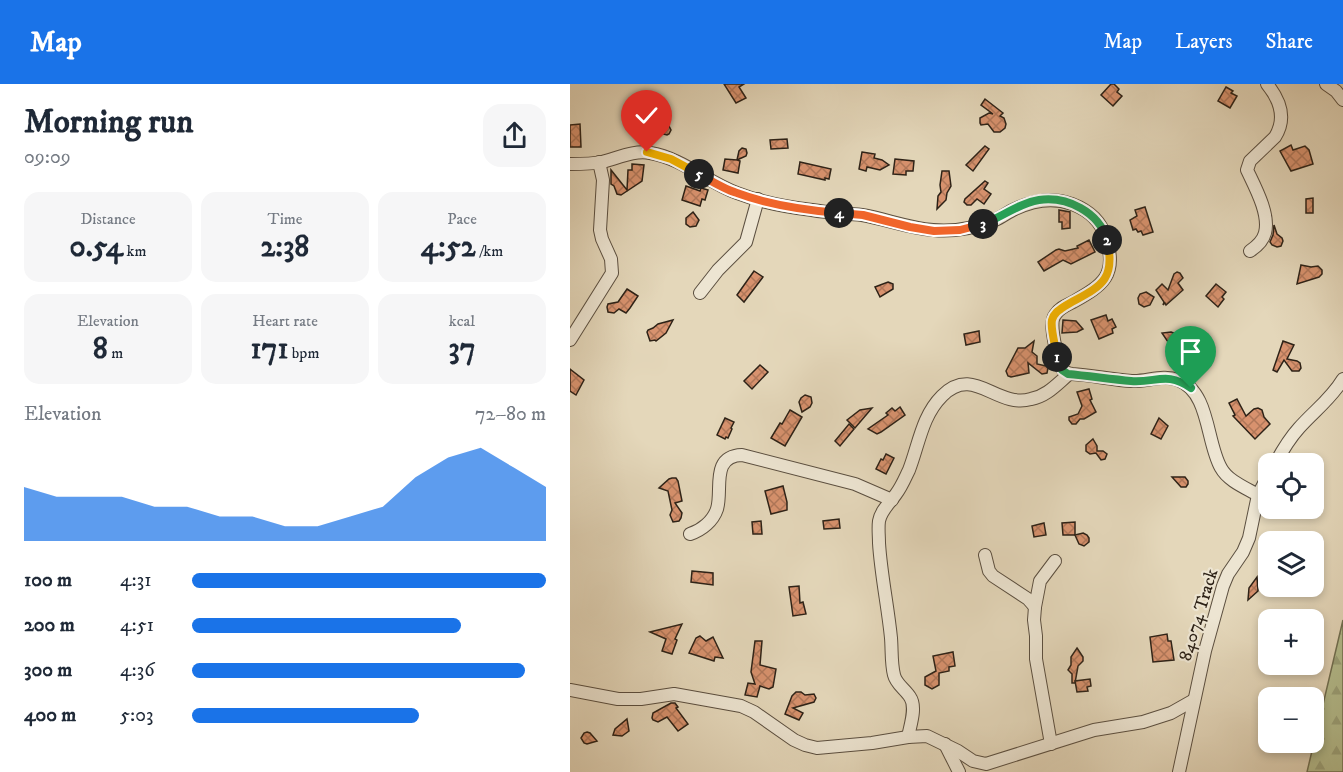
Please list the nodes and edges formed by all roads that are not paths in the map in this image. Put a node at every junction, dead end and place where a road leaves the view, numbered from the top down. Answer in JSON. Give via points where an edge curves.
{"nodes":[{"id":1,"x":1267,"y":84,"type":"edge"},
{"id":2,"x":1326,"y":84,"type":"edge"},
{"id":3,"x":1343,"y":100,"type":"edge"},
{"id":4,"x":598,"y":162,"type":"junction"},
{"id":5,"x":570,"y":164,"type":"edge"},
{"id":6,"x":758,"y":199,"type":"junction"},
{"id":7,"x":1250,"y":251,"type":"dead end"},
{"id":8,"x":700,"y":293,"type":"dead end"},
{"id":9,"x":570,"y":340,"type":"edge"},
{"id":10,"x":1068,"y":374,"type":"junction"},
{"id":11,"x":1343,"y":379,"type":"edge"},
{"id":12,"x":1282,"y":453,"type":"edge"},
{"id":13,"x":1258,"y":495,"type":"joint"},
{"id":14,"x":892,"y":500,"type":"junction"},
{"id":15,"x":690,"y":534,"type":"dead end"},
{"id":16,"x":985,"y":555,"type":"dead end"},
{"id":17,"x":1055,"y":561,"type":"dead end"},
{"id":18,"x":1035,"y":607,"type":"junction"},
{"id":19,"x":570,"y":690,"type":"edge"},
{"id":20,"x":1194,"y":700,"type":"junction"},
{"id":21,"x":908,"y":737,"type":"junction"},
{"id":22,"x":945,"y":744,"type":"junction"},
{"id":23,"x":1051,"y":744,"type":"junction"},
{"id":24,"x":959,"y":772,"type":"edge"},
{"id":25,"x":1179,"y":772,"type":"edge"}],
"edges":[{"from":1,"to":7,"type":"street","via":[[1278,99],[1280,121],[1275,137],[1247,166],[1266,225],[1264,236]]},
{"from":2,"to":3,"type":"street"},
{"from":4,"to":5,"type":"street"},
{"from":4,"to":6,"type":"street","via":[[633,153],[656,154],[736,193]]},
{"from":4,"to":9,"type":"street","via":[[603,180],[600,230],[613,268]]},
{"from":6,"to":8,"type":"street","via":[[746,242]]},
{"from":6,"to":10,"type":"street","via":[[863,215],[934,231],[960,230],[1040,200],[1082,208],[1100,225],[1111,261],[1105,278],[1094,290],[1054,316],[1059,364]]},
{"from":10,"to":13,"type":"street","via":[[1135,381],[1171,378],[1184,383],[1200,401],[1222,469]]},
{"from":10,"to":14,"type":"street","via":[[1049,391],[1030,400],[1010,400],[973,385],[960,385],[948,392],[937,402],[922,428],[903,484]]},
{"from":11,"to":12,"type":"street","via":[[1297,430]]},
{"from":13,"to":20,"type":"street","name":"84074 Track","via":[[1249,538],[1223,585]]},
{"from":14,"to":15,"type":"street","via":[[855,484],[737,455],[725,462],[721,470],[714,515],[705,527]]},
{"from":14,"to":21,"type":"street","via":[[879,520],[881,569],[895,678],[912,703]]},
{"from":16,"to":18,"type":"street","via":[[993,576]]},
{"from":17,"to":18,"type":"street","via":[[1040,581]]},
{"from":18,"to":23,"type":"street","via":[[1036,659]]},
{"from":19,"to":21,"type":"street","via":[[618,699],[674,694],[741,706],[794,740],[817,748]]},
{"from":20,"to":23,"type":"street","via":[[1143,722],[1094,730]]},
{"from":20,"to":25,"type":"street","name":"84074 Track"},
{"from":21,"to":22,"type":"street","via":[[927,736]]},
{"from":22,"to":23,"type":"street","via":[[973,761],[986,764]]},
{"from":22,"to":24,"type":"street"}]}
